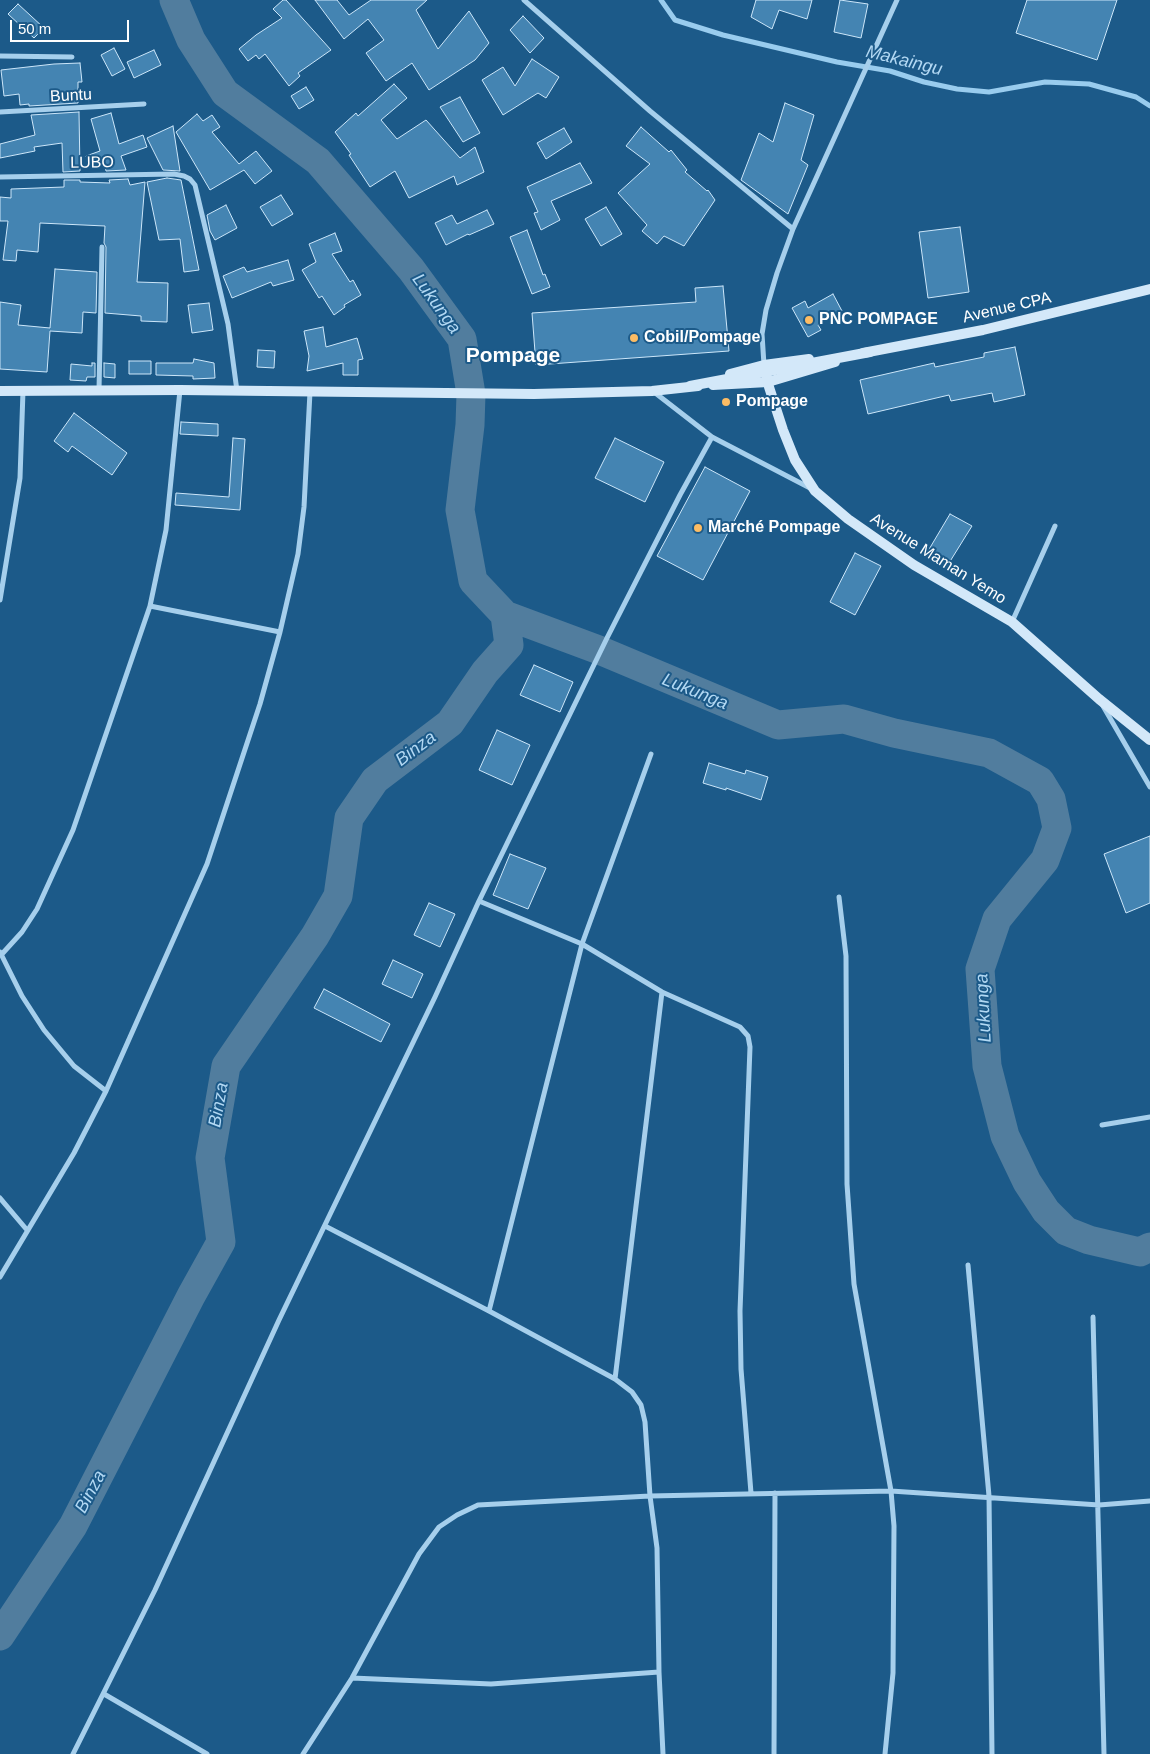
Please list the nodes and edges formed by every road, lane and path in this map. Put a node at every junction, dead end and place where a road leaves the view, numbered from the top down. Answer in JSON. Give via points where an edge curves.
{"nodes":[{"id":1,"x":524,"y":0,"type":"edge"},
{"id":2,"x":897,"y":0,"type":"edge"},
{"id":3,"x":0,"y":56,"type":"edge"},
{"id":4,"x":72,"y":57,"type":"dead end"},
{"id":5,"x":144,"y":104,"type":"dead end"},
{"id":6,"x":0,"y":112,"type":"edge"},
{"id":7,"x":0,"y":177,"type":"edge"},
{"id":8,"x":793,"y":229,"type":"junction"},
{"id":9,"x":102,"y":247,"type":"dead end"},
{"id":10,"x":1150,"y":289,"type":"edge"},
{"id":11,"x":870,"y":352,"type":"junction"},
{"id":12,"x":764,"y":365,"type":"junction"},
{"id":13,"x":768,"y":382,"type":"junction"},
{"id":14,"x":690,"y":386,"type":"junction"},
{"id":15,"x":0,"y":390,"type":"edge"},
{"id":16,"x":99,"y":390,"type":"junction"},
{"id":17,"x":180,"y":390,"type":"junction"},
{"id":18,"x":23,"y":391,"type":"junction"},
{"id":19,"x":237,"y":391,"type":"junction"},
{"id":20,"x":310,"y":392,"type":"junction"},
{"id":21,"x":652,"y":392,"type":"junction"},
{"id":22,"x":712,"y":436,"type":"junction"},
{"id":23,"x":815,"y":491,"type":"junction"},
{"id":24,"x":1055,"y":526,"type":"dead end"},
{"id":25,"x":0,"y":600,"type":"edge"},
{"id":26,"x":150,"y":606,"type":"junction"},
{"id":27,"x":1012,"y":622,"type":"junction"},
{"id":28,"x":280,"y":632,"type":"junction"},
{"id":29,"x":1099,"y":700,"type":"junction"},
{"id":30,"x":1150,"y":740,"type":"edge"},
{"id":31,"x":651,"y":754,"type":"dead end"},
{"id":32,"x":1150,"y":787,"type":"edge"},
{"id":33,"x":839,"y":897,"type":"dead end"},
{"id":34,"x":479,"y":901,"type":"junction"},
{"id":35,"x":582,"y":944,"type":"junction"},
{"id":36,"x":1,"y":953,"type":"edge"},
{"id":37,"x":662,"y":992,"type":"junction"},
{"id":38,"x":106,"y":1091,"type":"junction"},
{"id":39,"x":1150,"y":1117,"type":"edge"},
{"id":40,"x":1102,"y":1125,"type":"dead end"},
{"id":41,"x":0,"y":1198,"type":"edge"},
{"id":42,"x":325,"y":1226,"type":"junction"},
{"id":43,"x":27,"y":1230,"type":"junction"},
{"id":44,"x":968,"y":1265,"type":"dead end"},
{"id":45,"x":0,"y":1277,"type":"edge"},
{"id":46,"x":489,"y":1311,"type":"junction"},
{"id":47,"x":1093,"y":1317,"type":"dead end"},
{"id":48,"x":615,"y":1379,"type":"junction"},
{"id":49,"x":891,"y":1491,"type":"junction"},
{"id":50,"x":751,"y":1493,"type":"junction"},
{"id":51,"x":775,"y":1493,"type":"junction"},
{"id":52,"x":650,"y":1496,"type":"junction"},
{"id":53,"x":989,"y":1496,"type":"junction"},
{"id":54,"x":1150,"y":1501,"type":"edge"},
{"id":55,"x":1098,"y":1505,"type":"junction"},
{"id":56,"x":659,"y":1672,"type":"junction"},
{"id":57,"x":352,"y":1678,"type":"junction"},
{"id":58,"x":104,"y":1694,"type":"junction"},
{"id":59,"x":73,"y":1754,"type":"edge"},
{"id":60,"x":208,"y":1754,"type":"edge"},
{"id":61,"x":303,"y":1754,"type":"edge"},
{"id":62,"x":663,"y":1754,"type":"edge"},
{"id":63,"x":774,"y":1754,"type":"edge"},
{"id":64,"x":885,"y":1754,"type":"edge"},
{"id":65,"x":992,"y":1754,"type":"edge"},
{"id":66,"x":1104,"y":1754,"type":"edge"}],
"edges":[{"from":1,"to":8,"type":"street","via":[[650,111]]},
{"from":2,"to":8,"type":"street"},
{"from":3,"to":4,"type":"street"},
{"from":5,"to":6,"type":"street","name":"Buntu"},
{"from":7,"to":19,"type":"street","name":"LUBO","via":[[174,174],[190,179],[195,185],[228,324]]},
{"from":8,"to":12,"type":"street","via":[[766,310],[762,334]]},
{"from":9,"to":16,"type":"street"},
{"from":10,"to":11,"type":"street","name":"Avenue CPA","via":[[983,330]]},
{"from":11,"to":12,"type":"street"},
{"from":11,"to":13,"type":"street"},
{"from":11,"to":14,"type":"street","bridge":true},
{"from":12,"to":13,"type":"street","name":"Avenue Maman Yemo"},
{"from":12,"to":14,"type":"street"},
{"from":13,"to":14,"type":"street"},
{"from":13,"to":23,"type":"street","name":"Avenue Maman Yemo","via":[[795,460]]},
{"from":14,"to":21,"type":"street"},
{"from":15,"to":18,"type":"street"},
{"from":16,"to":17,"type":"street"},
{"from":16,"to":18,"type":"street"},
{"from":17,"to":19,"type":"street"},
{"from":17,"to":26,"type":"street","via":[[166,530]]},
{"from":18,"to":25,"type":"street","via":[[20,478]]},
{"from":19,"to":20,"type":"street"},
{"from":20,"to":21,"type":"street"},
{"from":20,"to":28,"type":"street","via":[[304,507],[298,554]]},
{"from":21,"to":22,"type":"street"},
{"from":22,"to":23,"type":"street"},
{"from":22,"to":34,"type":"street","via":[[607,638]]},
{"from":23,"to":27,"type":"street","name":"Avenue Maman Yemo","via":[[848,519],[914,565]]},
{"from":24,"to":27,"type":"street"},
{"from":26,"to":28,"type":"street"},
{"from":26,"to":36,"type":"street","via":[[72,830],[37,909],[22,932]]},
{"from":27,"to":29,"type":"street","name":"Avenue Maman Yemo"},
{"from":28,"to":38,"type":"street","via":[[260,704],[206,864]]},
{"from":29,"to":30,"type":"street","name":"Avenue Maman Yemo"},
{"from":29,"to":32,"type":"street"},
{"from":31,"to":35,"type":"street"},
{"from":33,"to":49,"type":"street","via":[[846,956],[847,1184],[854,1284]]},
{"from":34,"to":35,"type":"street"},
{"from":34,"to":42,"type":"street"},
{"from":35,"to":37,"type":"street"},
{"from":35,"to":46,"type":"street"},
{"from":36,"to":38,"type":"street","via":[[22,996],[44,1030],[74,1066]]},
{"from":37,"to":48,"type":"street"},
{"from":37,"to":50,"type":"street","via":[[740,1027],[748,1036],[750,1047],[740,1311],[741,1369]]},
{"from":38,"to":43,"type":"street","via":[[74,1153]]},
{"from":39,"to":40,"type":"street"},
{"from":41,"to":43,"type":"street"},
{"from":42,"to":46,"type":"street"},
{"from":42,"to":58,"type":"street"},
{"from":43,"to":45,"type":"street"},
{"from":44,"to":53,"type":"street"},
{"from":46,"to":48,"type":"street"},
{"from":47,"to":55,"type":"street"},
{"from":48,"to":52,"type":"street","via":[[632,1392],[641,1405]]},
{"from":49,"to":51,"type":"street"},
{"from":49,"to":53,"type":"street"},
{"from":49,"to":64,"type":"street","via":[[894,1526],[892,1673]]},
{"from":50,"to":51,"type":"street"},
{"from":50,"to":52,"type":"street"},
{"from":51,"to":63,"type":"street"},
{"from":52,"to":56,"type":"street","via":[[656,1548]]},
{"from":52,"to":57,"type":"street","via":[[478,1505],[457,1515],[439,1527],[419,1554]]},
{"from":53,"to":55,"type":"street"},
{"from":53,"to":65,"type":"street"},
{"from":54,"to":55,"type":"street"},
{"from":55,"to":66,"type":"street"},
{"from":56,"to":57,"type":"street","via":[[491,1684]]},
{"from":56,"to":62,"type":"street"},
{"from":57,"to":61,"type":"street"},
{"from":58,"to":59,"type":"street"},
{"from":58,"to":60,"type":"street"}]}
